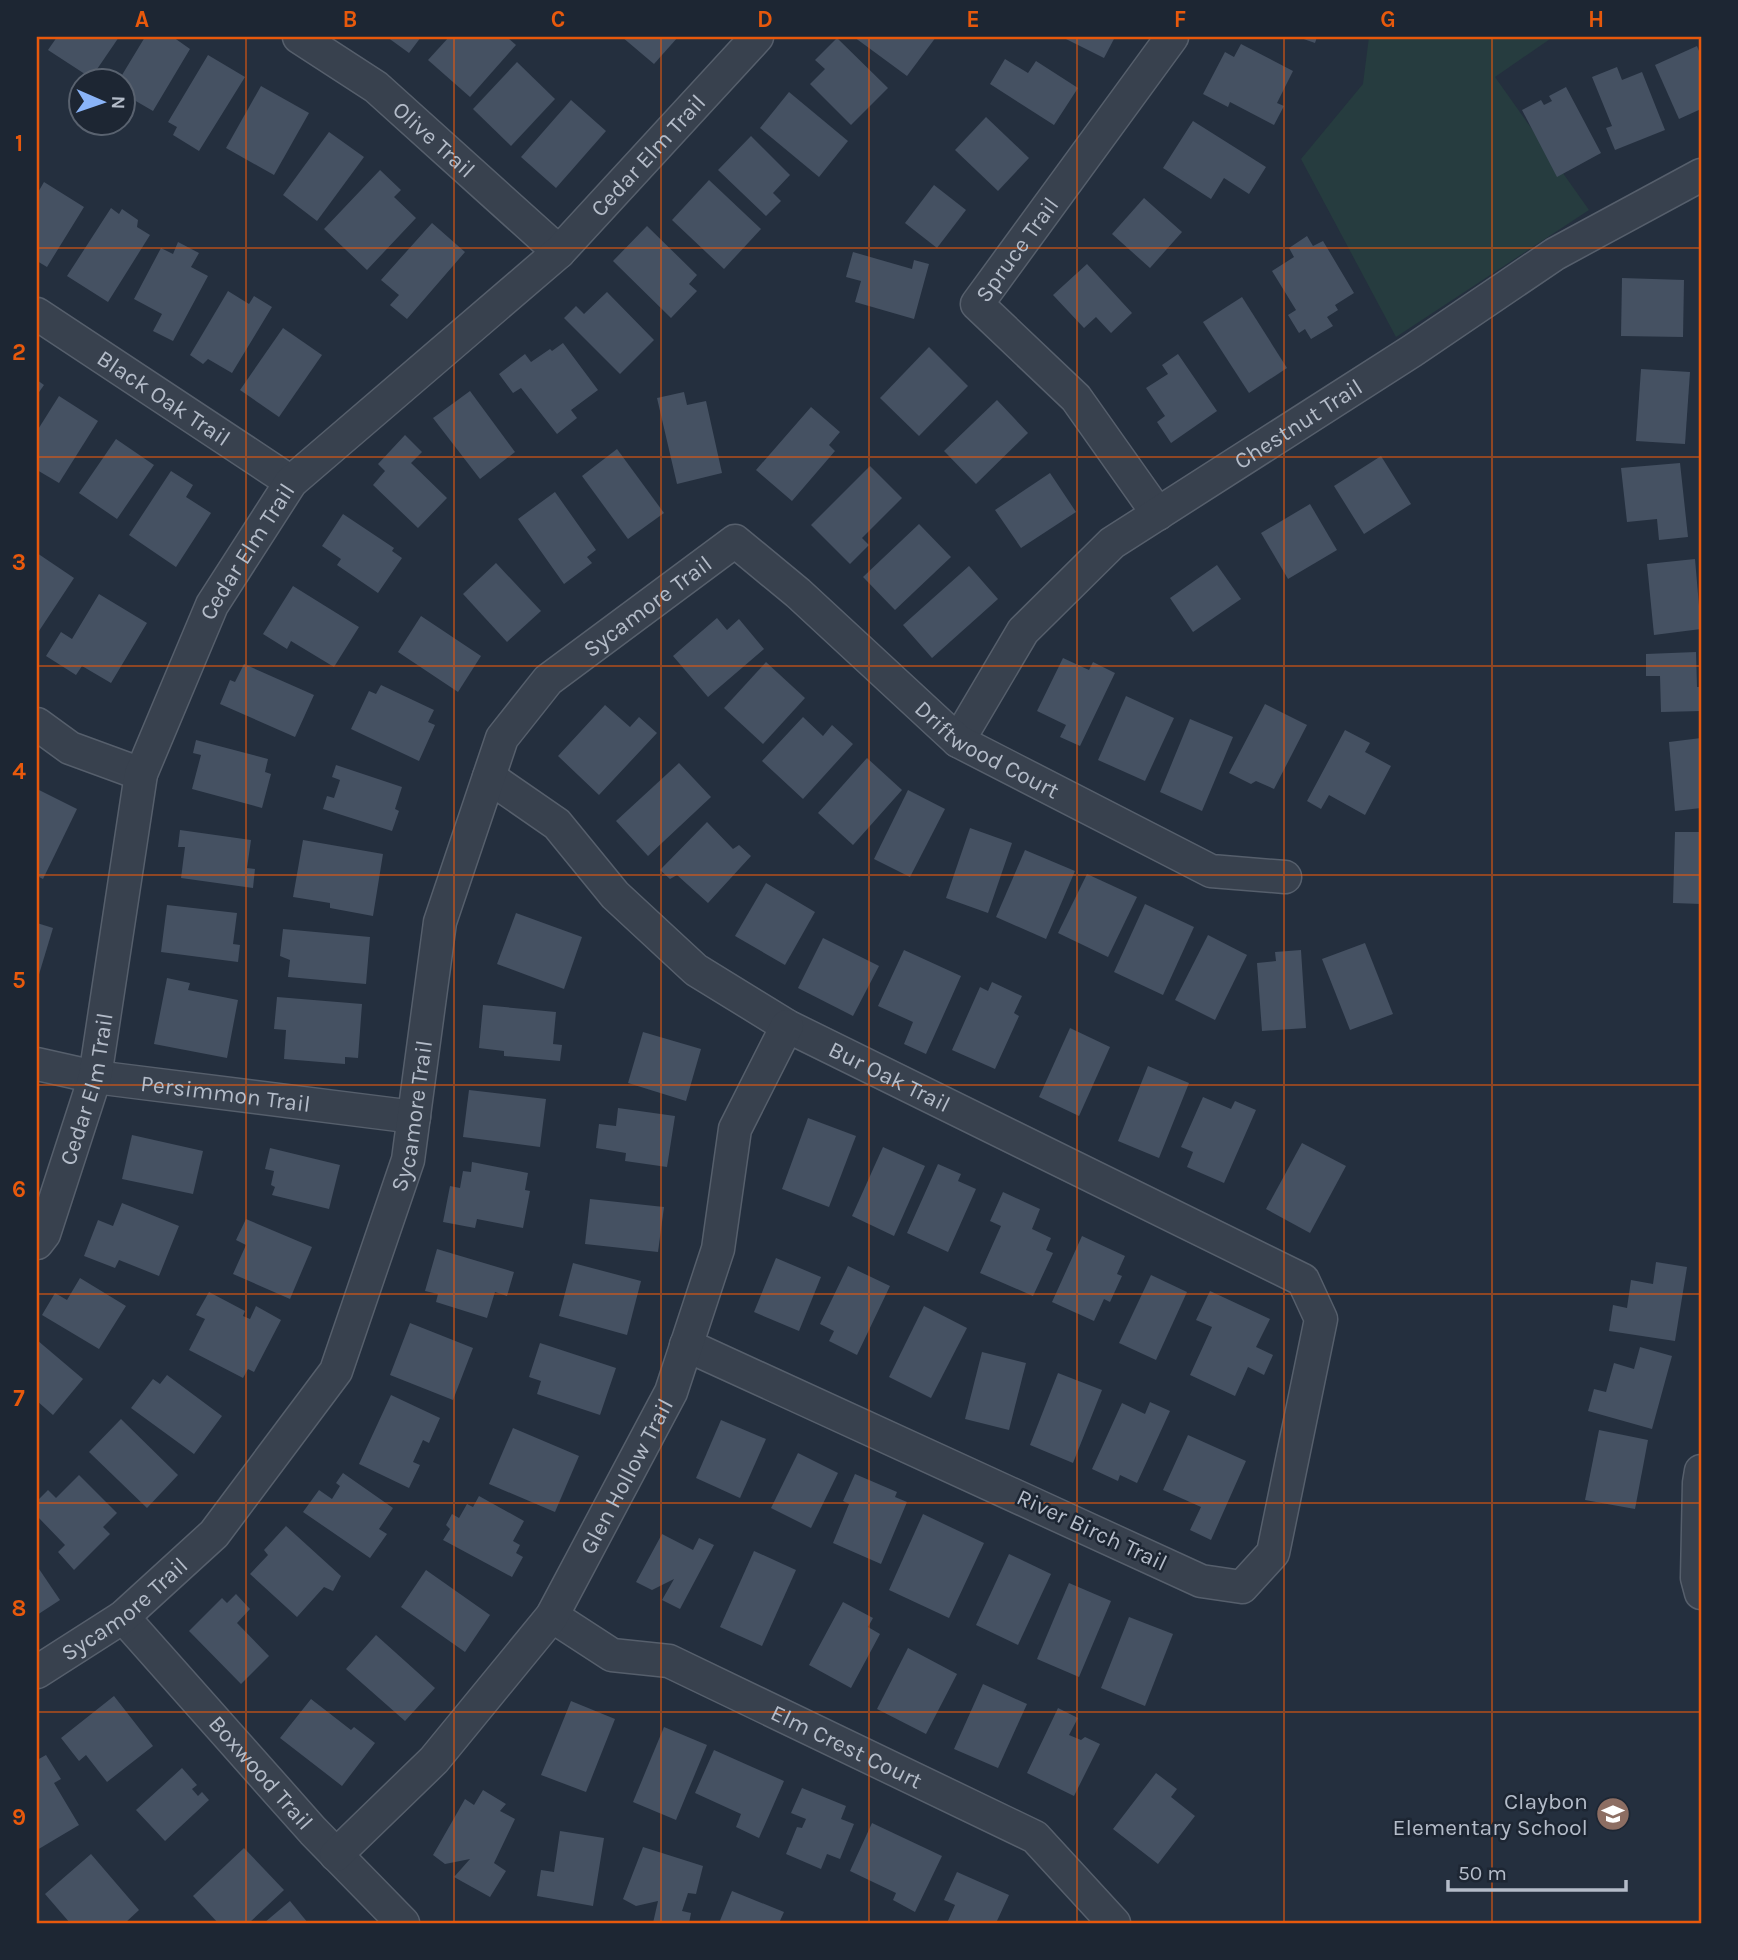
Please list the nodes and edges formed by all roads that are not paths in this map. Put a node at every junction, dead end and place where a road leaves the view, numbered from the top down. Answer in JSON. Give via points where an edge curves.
{"nodes":[{"id":1,"x":299,"y":37,"type":"edge"},
{"id":2,"x":757,"y":37,"type":"edge"},
{"id":3,"x":1172,"y":37,"type":"edge"},
{"id":4,"x":1699,"y":181,"type":"edge"},
{"id":5,"x":559,"y":252,"type":"junction"},
{"id":6,"x":37,"y":314,"type":"edge"},
{"id":7,"x":291,"y":482,"type":"junction"},
{"id":8,"x":1158,"y":514,"type":"junction"},
{"id":9,"x":735,"y":541,"type":"joint"},
{"id":10,"x":37,"y":724,"type":"edge"},
{"id":11,"x":958,"y":741,"type":"junction"},
{"id":12,"x":141,"y":774,"type":"junction"},
{"id":13,"x":489,"y":777,"type":"junction"},
{"id":14,"x":1285,"y":877,"type":"dead end"},
{"id":15,"x":787,"y":1026,"type":"junction"},
{"id":16,"x":37,"y":1063,"type":"edge"},
{"id":17,"x":95,"y":1077,"type":"junction"},
{"id":18,"x":414,"y":1117,"type":"junction"},
{"id":19,"x":37,"y":1243,"type":"edge"},
{"id":20,"x":1321,"y":1319,"type":"joint"},
{"id":21,"x":686,"y":1345,"type":"junction"},
{"id":22,"x":1701,"y":1471,"type":"edge"},
{"id":23,"x":1701,"y":1593,"type":"edge"},
{"id":24,"x":552,"y":1616,"type":"junction"},
{"id":25,"x":123,"y":1617,"type":"junction"},
{"id":26,"x":37,"y":1672,"type":"edge"},
{"id":27,"x":336,"y":1855,"type":"junction"},
{"id":28,"x":403,"y":1923,"type":"edge"},
{"id":29,"x":1114,"y":1923,"type":"edge"}],
"edges":[{"from":1,"to":5,"type":"street","name":"Olive Trail","via":[[376,87]]},
{"from":2,"to":5,"type":"street","name":"Cedar Elm Trail"},
{"from":3,"to":8,"type":"street","name":"Spruce Trail","via":[[977,304],[1076,398]]},
{"from":4,"to":8,"type":"street","name":"Chestnut Trail","via":[[1555,254]]},
{"from":5,"to":7,"type":"street","name":"Cedar Elm Trail"},
{"from":6,"to":7,"type":"street","name":"Black Oak Trail"},
{"from":7,"to":12,"type":"street","name":"Cedar Elm Trail","via":[[212,605]]},
{"from":8,"to":11,"type":"street","name":"Chestnut Trail","via":[[1112,543],[1023,631]]},
{"from":9,"to":11,"type":"street","name":"Driftwood Court"},
{"from":9,"to":13,"type":"street","name":"Sycamore Trail","via":[[548,680],[502,738]]},
{"from":10,"to":12,"type":"street","via":[[70,748]]},
{"from":11,"to":14,"type":"street","name":"Driftwood Court","via":[[1211,871]]},
{"from":12,"to":17,"type":"street","name":"Cedar Elm Trail"},
{"from":13,"to":15,"type":"street","name":"Bur Oak Trail","via":[[557,824],[615,895],[696,971]]},
{"from":13,"to":18,"type":"street","name":"Sycamore Trail","via":[[440,922]]},
{"from":15,"to":20,"type":"street","name":"Bur Oak Trail","via":[[1303,1280]]},
{"from":15,"to":21,"type":"street","name":"Glen Hollow Trail","via":[[735,1129],[718,1250]]},
{"from":16,"to":17,"type":"street","name":"Persimmon Trail"},
{"from":17,"to":18,"type":"street","name":"Persimmon Trail"},
{"from":17,"to":19,"type":"street","name":"Cedar Elm Trail","via":[[44,1234]]},
{"from":18,"to":25,"type":"street","name":"Sycamore Trail","via":[[408,1160],[336,1371],[214,1534]]},
{"from":20,"to":21,"type":"street","name":"River Birch Trail","via":[[1273,1553],[1242,1587],[1201,1581]]},
{"from":21,"to":24,"type":"street","name":"Glen Hollow Trail","via":[[671,1392]]},
{"from":22,"to":23,"type":"street","via":[[1697,1578]]},
{"from":24,"to":27,"type":"street","name":"Glen Hollow Trail","via":[[434,1760]]},
{"from":24,"to":29,"type":"street","name":"Elm Crest Court","via":[[612,1656],[669,1661],[1035,1837]]},
{"from":25,"to":26,"type":"street","name":"Sycamore Trail"},
{"from":25,"to":27,"type":"street","name":"Boxwood Trail"},
{"from":27,"to":28,"type":"street","name":"Boxwood Trail"}]}
